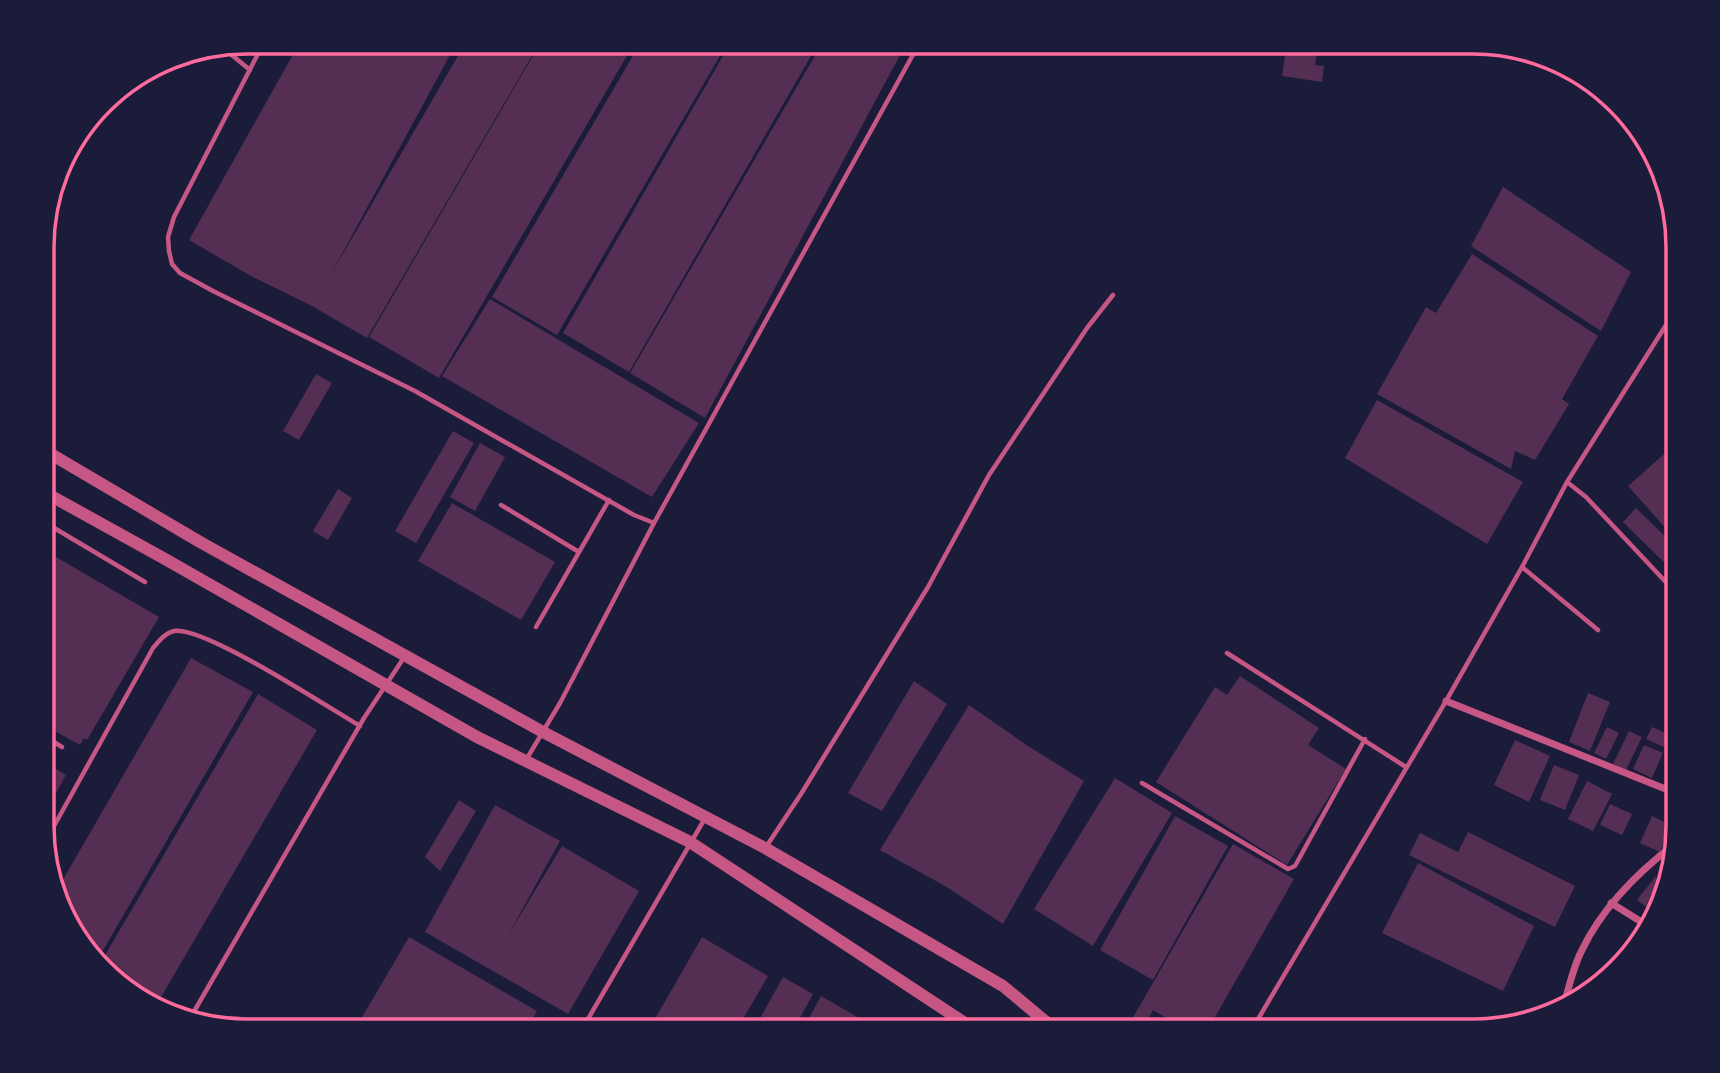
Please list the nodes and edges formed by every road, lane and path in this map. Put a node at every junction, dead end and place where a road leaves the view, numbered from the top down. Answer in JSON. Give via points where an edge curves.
{"nodes":[{"id":1,"x":258,"y":54,"type":"edge"},
{"id":2,"x":913,"y":54,"type":"edge"},
{"id":3,"x":232,"y":55,"type":"edge"},
{"id":4,"x":250,"y":70,"type":"junction"},
{"id":5,"x":1113,"y":295,"type":"dead end"},
{"id":6,"x":1665,"y":327,"type":"edge"},
{"id":7,"x":54,"y":456,"type":"edge"},
{"id":8,"x":1567,"y":482,"type":"junction"},
{"id":9,"x":54,"y":498,"type":"edge"},
{"id":10,"x":609,"y":500,"type":"junction"},
{"id":11,"x":501,"y":505,"type":"dead end"},
{"id":12,"x":654,"y":523,"type":"junction"},
{"id":13,"x":54,"y":528,"type":"edge"},
{"id":14,"x":579,"y":552,"type":"junction"},
{"id":15,"x":1521,"y":568,"type":"junction"},
{"id":16,"x":1665,"y":581,"type":"edge"},
{"id":17,"x":145,"y":582,"type":"dead end"},
{"id":18,"x":536,"y":627,"type":"dead end"},
{"id":19,"x":1598,"y":630,"type":"dead end"},
{"id":20,"x":1227,"y":653,"type":"dead end"},
{"id":21,"x":406,"y":655,"type":"junction"},
{"id":22,"x":386,"y":685,"type":"junction"},
{"id":23,"x":1446,"y":701,"type":"junction"},
{"id":24,"x":360,"y":726,"type":"junction"},
{"id":25,"x":543,"y":732,"type":"junction"},
{"id":26,"x":1365,"y":739,"type":"junction"},
{"id":27,"x":54,"y":742,"type":"edge"},
{"id":28,"x":62,"y":747,"type":"dead end"},
{"id":29,"x":526,"y":761,"type":"junction"},
{"id":30,"x":1406,"y":767,"type":"junction"},
{"id":31,"x":1142,"y":783,"type":"dead end"},
{"id":32,"x":1665,"y":789,"type":"edge"},
{"id":33,"x":706,"y":817,"type":"junction"},
{"id":34,"x":54,"y":826,"type":"edge"},
{"id":35,"x":690,"y":842,"type":"junction"},
{"id":36,"x":765,"y":848,"type":"junction"},
{"id":37,"x":1663,"y":854,"type":"edge"},
{"id":38,"x":1611,"y":903,"type":"junction"},
{"id":39,"x":1640,"y":921,"type":"edge"},
{"id":40,"x":1567,"y":994,"type":"edge"},
{"id":41,"x":194,"y":1011,"type":"edge"},
{"id":42,"x":958,"y":1018,"type":"edge"},
{"id":43,"x":1042,"y":1018,"type":"edge"},
{"id":44,"x":1259,"y":1018,"type":"edge"},
{"id":45,"x":588,"y":1019,"type":"edge"}],
"edges":[{"from":1,"to":4,"type":"lane"},
{"from":2,"to":12,"type":"lane"},
{"from":3,"to":4,"type":"lane"},
{"from":4,"to":10,"type":"lane","via":[[174,217],[168,237],[172,264],[213,291],[415,391]]},
{"from":5,"to":36,"type":"lane","via":[[989,475],[920,599]]},
{"from":6,"to":8,"type":"lane"},
{"from":7,"to":21,"type":"street"},
{"from":8,"to":15,"type":"lane"},
{"from":8,"to":16,"type":"lane"},
{"from":9,"to":22,"type":"street"},
{"from":10,"to":12,"type":"lane"},
{"from":10,"to":14,"type":"lane"},
{"from":11,"to":14,"type":"lane"},
{"from":12,"to":25,"type":"lane"},
{"from":13,"to":17,"type":"lane"},
{"from":14,"to":18,"type":"lane"},
{"from":15,"to":19,"type":"lane"},
{"from":15,"to":23,"type":"lane"},
{"from":20,"to":26,"type":"lane"},
{"from":21,"to":22,"type":"lane"},
{"from":21,"to":25,"type":"street"},
{"from":22,"to":24,"type":"lane"},
{"from":22,"to":29,"type":"street"},
{"from":23,"to":30,"type":"lane"},
{"from":23,"to":32,"type":"street"},
{"from":24,"to":34,"type":"lane","via":[[238,654],[192,632],[174,631],[153,648]]},
{"from":24,"to":41,"type":"lane"},
{"from":25,"to":29,"type":"lane"},
{"from":25,"to":33,"type":"street"},
{"from":26,"to":30,"type":"lane"},
{"from":26,"to":31,"type":"lane","via":[[1295,866],[1288,869]]},
{"from":27,"to":28,"type":"lane"},
{"from":29,"to":35,"type":"street"},
{"from":30,"to":44,"type":"lane"},
{"from":33,"to":35,"type":"lane"},
{"from":33,"to":36,"type":"street"},
{"from":35,"to":42,"type":"street"},
{"from":35,"to":45,"type":"lane"},
{"from":36,"to":43,"type":"street","via":[[1003,986]]},
{"from":37,"to":38,"type":"street"},
{"from":38,"to":39,"type":"street"},
{"from":38,"to":40,"type":"street","via":[[1582,949]]}]}
